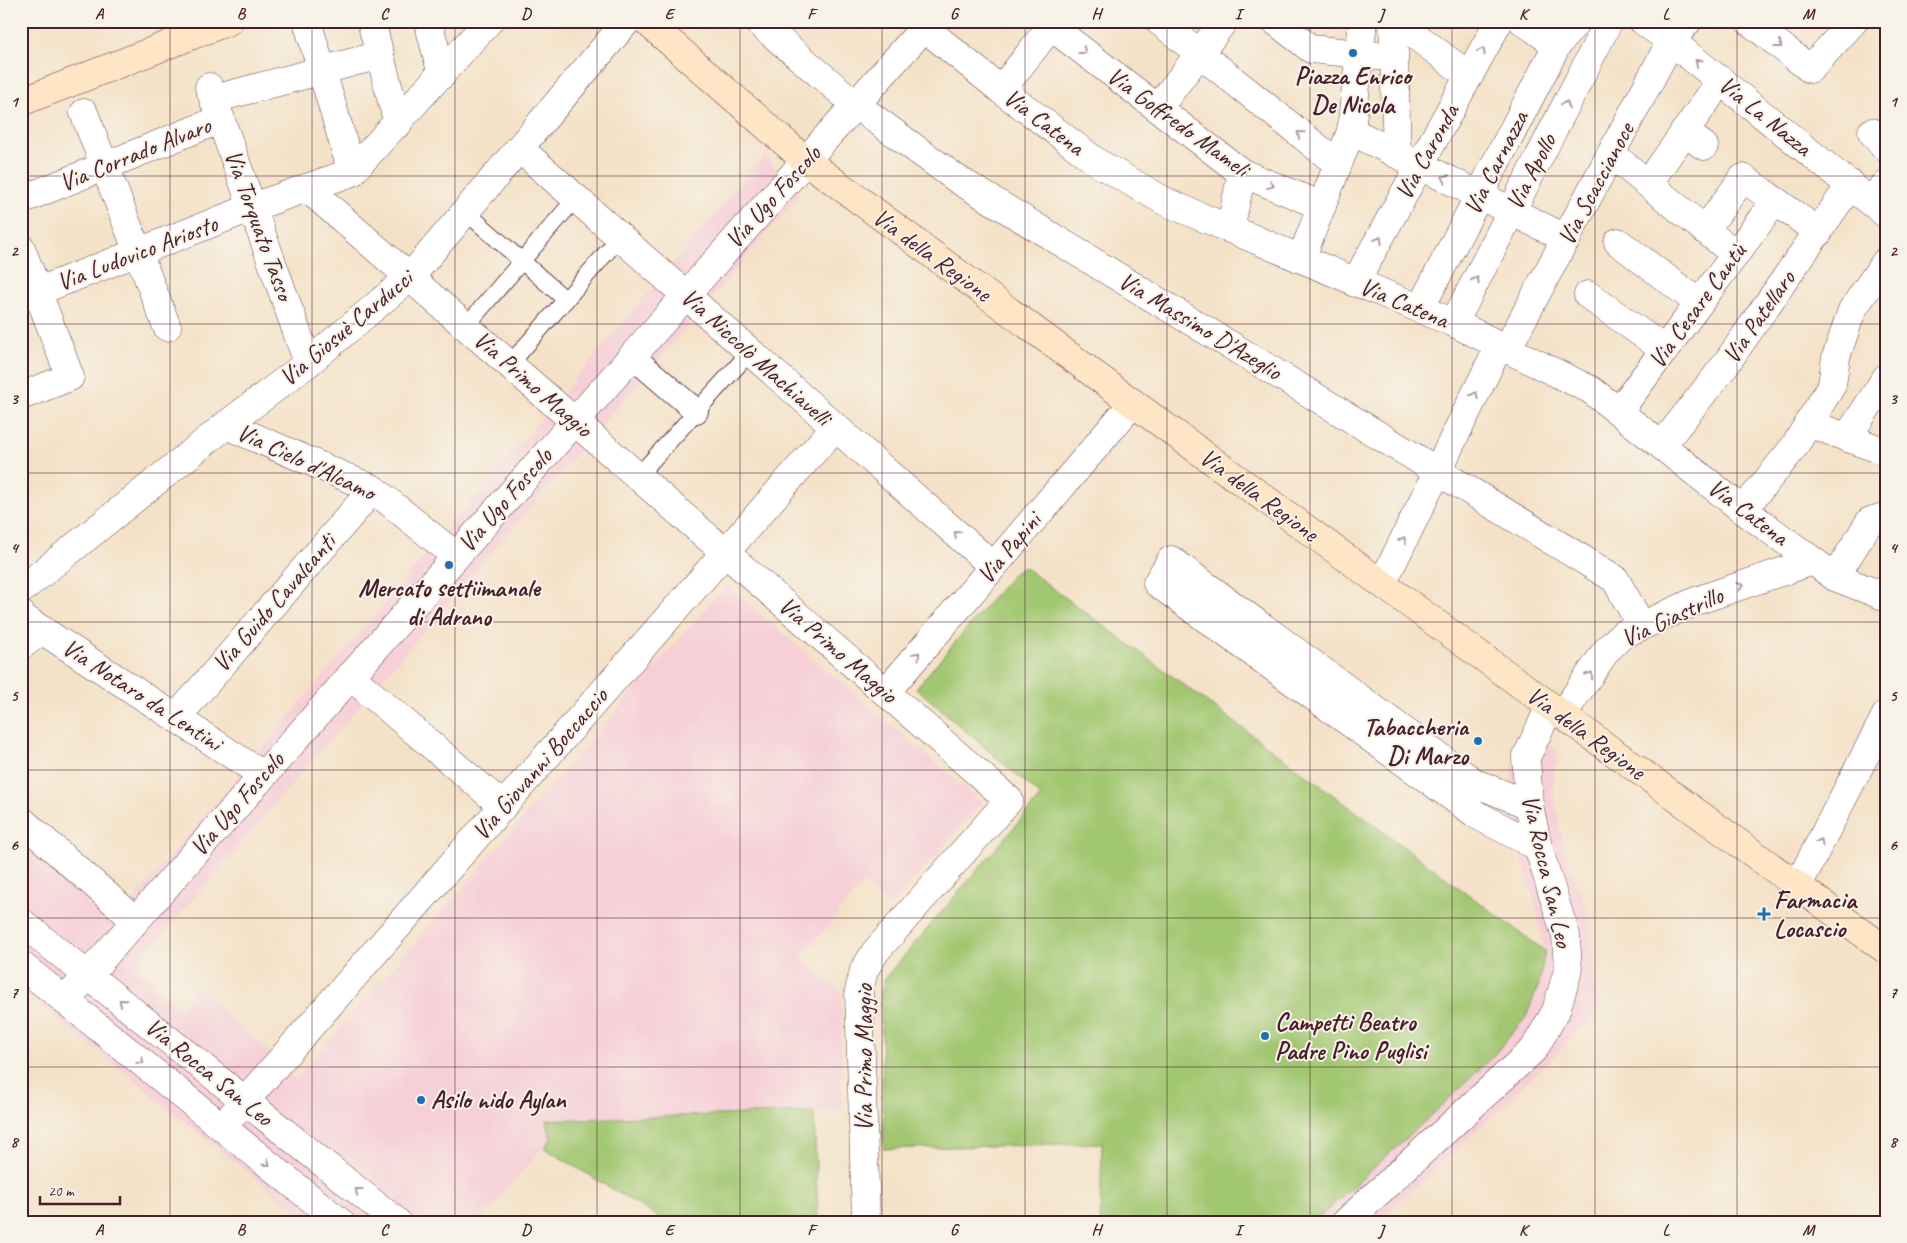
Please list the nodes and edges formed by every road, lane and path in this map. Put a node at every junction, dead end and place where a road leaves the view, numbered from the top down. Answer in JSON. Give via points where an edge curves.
{"nodes":[{"id":1,"x":229,"y":21,"type":"edge"},
{"id":2,"x":307,"y":21,"type":"edge"},
{"id":3,"x":371,"y":21,"type":"edge"},
{"id":4,"x":428,"y":21,"type":"edge"},
{"id":5,"x":489,"y":21,"type":"edge"},
{"id":6,"x":627,"y":21,"type":"edge"},
{"id":7,"x":646,"y":21,"type":"edge"},
{"id":8,"x":756,"y":21,"type":"edge"},
{"id":9,"x":1159,"y":21,"type":"edge"},
{"id":10,"x":1224,"y":21,"type":"edge"},
{"id":11,"x":1275,"y":21,"type":"edge"},
{"id":12,"x":1363,"y":21,"type":"edge"},
{"id":13,"x":1499,"y":21,"type":"edge"},
{"id":14,"x":1522,"y":21,"type":"edge"},
{"id":15,"x":1577,"y":21,"type":"edge"},
{"id":16,"x":1609,"y":21,"type":"edge"},
{"id":17,"x":1643,"y":21,"type":"edge"},
{"id":18,"x":1749,"y":21,"type":"edge"},
{"id":19,"x":1854,"y":21,"type":"edge"},
{"id":20,"x":1050,"y":23,"type":"edge"},
{"id":21,"x":924,"y":24,"type":"edge"},
{"id":22,"x":1400,"y":26,"type":"edge"},
{"id":23,"x":1680,"y":31,"type":"edge"},
{"id":24,"x":1557,"y":45,"type":"junction"},
{"id":25,"x":1200,"y":54,"type":"junction"},
{"id":26,"x":380,"y":55,"type":"junction"},
{"id":27,"x":1395,"y":57,"type":"junction"},
{"id":28,"x":1359,"y":65,"type":"junction"},
{"id":29,"x":322,"y":70,"type":"junction"},
{"id":30,"x":442,"y":74,"type":"junction"},
{"id":31,"x":1468,"y":76,"type":"junction"},
{"id":32,"x":1721,"y":80,"type":"junction"},
{"id":33,"x":1001,"y":90,"type":"junction"},
{"id":34,"x":21,"y":102,"type":"edge"},
{"id":35,"x":215,"y":102,"type":"junction"},
{"id":36,"x":856,"y":104,"type":"junction"},
{"id":37,"x":1158,"y":108,"type":"junction"},
{"id":38,"x":84,"y":113,"type":"dead end"},
{"id":39,"x":398,"y":124,"type":"junction"},
{"id":40,"x":1351,"y":131,"type":"junction"},
{"id":41,"x":519,"y":148,"type":"junction"},
{"id":42,"x":1611,"y":154,"type":"junction"},
{"id":43,"x":805,"y":160,"type":"junction"},
{"id":44,"x":1408,"y":160,"type":"junction"},
{"id":45,"x":1338,"y":164,"type":"junction"},
{"id":46,"x":104,"y":166,"type":"junction"},
{"id":47,"x":352,"y":172,"type":"junction"},
{"id":48,"x":1242,"y":173,"type":"junction"},
{"id":49,"x":1648,"y":184,"type":"junction"},
{"id":50,"x":307,"y":188,"type":"junction"},
{"id":51,"x":1480,"y":196,"type":"junction"},
{"id":52,"x":1873,"y":196,"type":"edge"},
{"id":53,"x":576,"y":198,"type":"junction"},
{"id":54,"x":21,"y":200,"type":"edge"},
{"id":55,"x":1775,"y":201,"type":"junction"},
{"id":56,"x":1322,"y":206,"type":"junction"},
{"id":57,"x":253,"y":208,"type":"junction"},
{"id":58,"x":465,"y":211,"type":"junction"},
{"id":59,"x":1511,"y":211,"type":"junction"},
{"id":60,"x":1230,"y":230,"type":"junction"},
{"id":61,"x":1706,"y":230,"type":"junction"},
{"id":62,"x":1818,"y":232,"type":"junction"},
{"id":63,"x":620,"y":237,"type":"junction"},
{"id":64,"x":1566,"y":239,"type":"junction"},
{"id":65,"x":1618,"y":242,"type":"dead end"},
{"id":66,"x":21,"y":248,"type":"edge"},
{"id":67,"x":138,"y":252,"type":"junction"},
{"id":68,"x":1735,"y":254,"type":"junction"},
{"id":69,"x":1300,"y":259,"type":"junction"},
{"id":70,"x":522,"y":261,"type":"junction"},
{"id":71,"x":1886,"y":261,"type":"edge"},
{"id":72,"x":410,"y":277,"type":"junction"},
{"id":73,"x":1355,"y":283,"type":"junction"},
{"id":74,"x":30,"y":295,"type":"edge"},
{"id":75,"x":686,"y":295,"type":"junction"},
{"id":76,"x":1588,"y":295,"type":"dead end"},
{"id":77,"x":566,"y":300,"type":"junction"},
{"id":78,"x":1699,"y":303,"type":"junction"},
{"id":79,"x":1420,"y":309,"type":"junction"},
{"id":80,"x":1454,"y":323,"type":"junction"},
{"id":81,"x":466,"y":326,"type":"junction"},
{"id":82,"x":167,"y":327,"type":"dead end"},
{"id":83,"x":1503,"y":347,"type":"junction"},
{"id":84,"x":1665,"y":350,"type":"junction"},
{"id":85,"x":750,"y":352,"type":"junction"},
{"id":86,"x":632,"y":356,"type":"junction"},
{"id":87,"x":308,"y":363,"type":"junction"},
{"id":88,"x":510,"y":364,"type":"junction"},
{"id":89,"x":1886,"y":378,"type":"edge"},
{"id":90,"x":21,"y":396,"type":"edge"},
{"id":91,"x":1133,"y":403,"type":"junction"},
{"id":92,"x":696,"y":411,"type":"junction"},
{"id":93,"x":1619,"y":412,"type":"junction"},
{"id":94,"x":575,"y":421,"type":"junction"},
{"id":95,"x":1808,"y":423,"type":"junction"},
{"id":96,"x":226,"y":425,"type":"junction"},
{"id":97,"x":835,"y":428,"type":"junction"},
{"id":98,"x":1847,"y":438,"type":"junction"},
{"id":99,"x":1662,"y":445,"type":"junction"},
{"id":100,"x":1886,"y":452,"type":"edge"},
{"id":101,"x":1438,"y":470,"type":"junction"},
{"id":102,"x":638,"y":476,"type":"junction"},
{"id":103,"x":373,"y":488,"type":"junction"},
{"id":104,"x":1743,"y":510,"type":"junction"},
{"id":105,"x":1886,"y":516,"type":"edge"},
{"id":106,"x":726,"y":552,"type":"junction"},
{"id":107,"x":456,"y":556,"type":"junction"},
{"id":108,"x":1813,"y":561,"type":"junction"},
{"id":109,"x":993,"y":566,"type":"junction"},
{"id":110,"x":1835,"y":577,"type":"junction"},
{"id":111,"x":1382,"y":584,"type":"junction"},
{"id":112,"x":21,"y":590,"type":"edge"},
{"id":113,"x":1886,"y":596,"type":"edge"},
{"id":114,"x":1641,"y":625,"type":"junction"},
{"id":115,"x":28,"y":630,"type":"edge"},
{"id":116,"x":350,"y":676,"type":"junction"},
{"id":117,"x":886,"y":692,"type":"junction"},
{"id":118,"x":1556,"y":711,"type":"junction"},
{"id":119,"x":1886,"y":715,"type":"edge"},
{"id":120,"x":176,"y":718,"type":"junction"},
{"id":121,"x":1877,"y":756,"type":"edge"},
{"id":122,"x":263,"y":775,"type":"junction"},
{"id":123,"x":1529,"y":805,"type":"junction"},
{"id":124,"x":502,"y":806,"type":"junction"},
{"id":125,"x":21,"y":820,"type":"edge"},
{"id":126,"x":1538,"y":847,"type":"junction"},
{"id":127,"x":1798,"y":885,"type":"junction"},
{"id":128,"x":135,"y":920,"type":"junction"},
{"id":129,"x":21,"y":922,"type":"edge"},
{"id":130,"x":1886,"y":950,"type":"edge"},
{"id":131,"x":21,"y":965,"type":"edge"},
{"id":132,"x":88,"y":975,"type":"junction"},
{"id":133,"x":65,"y":1000,"type":"junction"},
{"id":134,"x":245,"y":1101,"type":"junction"},
{"id":135,"x":222,"y":1127,"type":"junction"},
{"id":136,"x":340,"y":1222,"type":"edge"},
{"id":137,"x":396,"y":1222,"type":"edge"},
{"id":138,"x":866,"y":1222,"type":"edge"},
{"id":139,"x":1346,"y":1222,"type":"edge"}],
"edges":[{"from":1,"to":34,"type":"main road"},
{"from":2,"to":29,"type":"street"},
{"from":3,"to":26,"type":"street"},
{"from":4,"to":30,"type":"street"},
{"from":5,"to":30,"type":"street"},
{"from":6,"to":41,"type":"street","name":"Via Giosuè Carducci"},
{"from":7,"to":43,"type":"main road","name":"Via della Regione"},
{"from":8,"to":36,"type":"street","name":"Via Massimo D'Azeglio"},
{"from":9,"to":25,"type":"street"},
{"from":10,"to":25,"type":"street"},
{"from":11,"to":28,"type":"street","via":[[1311,49]]},
{"from":12,"to":28,"type":"street"},
{"from":31,"to":13,"type":"street","name":"Via Caronda","one_way":true},
{"from":14,"to":24,"type":"street"},
{"from":15,"to":24,"type":"street","name":"Via Carnazza"},
{"from":59,"to":16,"type":"street","name":"Via Apollo","one_way":true},
{"from":17,"to":23,"type":"street","name":"Via La Nazza"},
{"from":18,"to":19,"type":"street","one_way":true,"via":[[1810,70]]},
{"from":20,"to":33,"type":"street"},
{"from":20,"to":37,"type":"street","name":"Via Goffredo Mameli","one_way":true},
{"from":21,"to":33,"type":"street","name":"Via Catena"},
{"from":21,"to":36,"type":"street","name":"Via Ugo Foscolo"},
{"from":22,"to":27,"type":"street"},
{"from":22,"to":31,"type":"street"},
{"from":32,"to":23,"type":"street","name":"Via La Nazza","one_way":true},
{"from":23,"to":42,"type":"street","name":"Via Scaccianoce"},
{"from":24,"to":51,"type":"street","name":"Via Carnazza"},
{"from":25,"to":37,"type":"street"},
{"from":45,"to":25,"type":"street","one_way":true},
{"from":26,"to":29,"type":"street","name":"Via Corrado Alvaro"},
{"from":26,"to":39,"type":"street"},
{"from":27,"to":28,"type":"street"},
{"from":27,"to":44,"type":"street"},
{"from":28,"to":40,"type":"street"},
{"from":29,"to":35,"type":"street","name":"Via Corrado Alvaro"},
{"from":29,"to":47,"type":"street"},
{"from":30,"to":39,"type":"street"},
{"from":31,"to":44,"type":"street","name":"Via Caronda"},
{"from":32,"to":49,"type":"street","via":[[1694,139]]},
{"from":32,"to":52,"type":"street","name":"Via La Nazza"},
{"from":33,"to":60,"type":"street","name":"Via Catena","via":[[1098,163],[1166,202]]},
{"from":35,"to":46,"type":"street","name":"Via Corrado Alvaro"},
{"from":35,"to":57,"type":"street","name":"Via Torquato Tasso"},
{"from":36,"to":43,"type":"street","name":"Via Ugo Foscolo"},
{"from":36,"to":101,"type":"street","name":"Via Massimo D'Azeglio","via":[[957,179]]},
{"from":37,"to":48,"type":"street","name":"Via Goffredo Mameli"},
{"from":38,"to":46,"type":"street"},
{"from":39,"to":47,"type":"street"},
{"from":40,"to":44,"type":"street"},
{"from":40,"to":45,"type":"street"},
{"from":41,"to":53,"type":"street","name":"Via Niccolò Machiavelli"},
{"from":41,"to":58,"type":"street","name":"Via Giosuè Carducci"},
{"from":42,"to":49,"type":"street"},
{"from":42,"to":64,"type":"street","name":"Via Scaccianoce"},
{"from":43,"to":75,"type":"street","name":"Via Ugo Foscolo"},
{"from":43,"to":91,"type":"main road","name":"Via della Regione"},
{"from":51,"to":44,"type":"street","one_way":true},
{"from":73,"to":44,"type":"street","name":"Via Caronda","one_way":true},
{"from":45,"to":56,"type":"street"},
{"from":46,"to":54,"type":"street","name":"Via Corrado Alvaro"},
{"from":46,"to":67,"type":"street"},
{"from":47,"to":50,"type":"street","name":"Via Ludovico Ariosto"},
{"from":48,"to":56,"type":"street","name":"Via Goffredo Mameli","one_way":true},
{"from":48,"to":60,"type":"street"},
{"from":49,"to":61,"type":"street"},
{"from":50,"to":57,"type":"street","name":"Via Ludovico Ariosto"},
{"from":50,"to":72,"type":"street","name":"Via Primo Maggio"},
{"from":51,"to":59,"type":"street"},
{"from":51,"to":79,"type":"street","name":"Via Carnazza"},
{"from":52,"to":62,"type":"street","name":"Via Patellaro"},
{"from":53,"to":63,"type":"street","name":"Via Niccolò Machiavelli"},
{"from":53,"to":70,"type":"lane"},
{"from":55,"to":61,"type":"street","via":[[1743,178]]},
{"from":55,"to":62,"type":"street"},
{"from":55,"to":68,"type":"street","name":"Via Cesare Cantù"},
{"from":56,"to":69,"type":"street"},
{"from":57,"to":67,"type":"street","name":"Via Ludovico Ariosto"},
{"from":57,"to":87,"type":"street","name":"Via Torquato Tasso"},
{"from":58,"to":70,"type":"lane"},
{"from":58,"to":72,"type":"street","name":"Via Giosuè Carducci"},
{"from":59,"to":64,"type":"street"},
{"from":80,"to":59,"type":"street","name":"Via Apollo","one_way":true},
{"from":60,"to":69,"type":"street","name":"Via Catena"},
{"from":61,"to":68,"type":"street"},
{"from":62,"to":99,"type":"street","name":"Via Patellaro","via":[[1723,368]]},
{"from":63,"to":75,"type":"street","name":"Via Niccolò Machiavelli"},
{"from":63,"to":77,"type":"lane"},
{"from":64,"to":83,"type":"street","name":"Via Scaccianoce"},
{"from":65,"to":78,"type":"street"},
{"from":66,"to":74,"type":"street"},
{"from":67,"to":74,"type":"street","name":"Via Ludovico Ariosto"},
{"from":67,"to":82,"type":"street"},
{"from":68,"to":78,"type":"street","name":"Via Cesare Cantù"},
{"from":69,"to":73,"type":"street","name":"Via Catena"},
{"from":70,"to":77,"type":"lane"},
{"from":70,"to":81,"type":"lane"},
{"from":71,"to":95,"type":"street","via":[[1852,310],[1836,356],[1832,385]]},
{"from":72,"to":81,"type":"street","name":"Via Primo Maggio"},
{"from":72,"to":87,"type":"street","name":"Via Giosuè Carducci"},
{"from":73,"to":79,"type":"street","name":"Via Catena"},
{"from":74,"to":90,"type":"street","via":[[70,377]]},
{"from":75,"to":85,"type":"street","name":"Via Niccolò Machiavelli"},
{"from":75,"to":86,"type":"street","name":"Via Ugo Foscolo"},
{"from":76,"to":84,"type":"street"},
{"from":77,"to":88,"type":"lane"},
{"from":78,"to":84,"type":"street","name":"Via Cesare Cantù"},
{"from":79,"to":80,"type":"street","name":"Via Catena"},
{"from":80,"to":83,"type":"street","name":"Via Catena"},
{"from":81,"to":88,"type":"street","name":"Via Primo Maggio"},
{"from":83,"to":93,"type":"street","name":"Via Catena","via":[[1591,390]]},
{"from":101,"to":83,"type":"street","name":"Via Scaccianoce","one_way":true},
{"from":84,"to":93,"type":"street","name":"Via Cesare Cantù"},
{"from":85,"to":92,"type":"lane"},
{"from":85,"to":97,"type":"street","name":"Via Niccolò Machiavelli"},
{"from":86,"to":92,"type":"street"},
{"from":86,"to":94,"type":"street","name":"Via Ugo Foscolo"},
{"from":87,"to":96,"type":"street","name":"Via Giosuè Carducci"},
{"from":88,"to":94,"type":"street","name":"Via Primo Maggio"},
{"from":89,"to":98,"type":"street"},
{"from":91,"to":109,"type":"street","name":"Via Papini"},
{"from":91,"to":111,"type":"main road","name":"Via della Regione"},
{"from":92,"to":102,"type":"lane"},
{"from":93,"to":99,"type":"street","name":"Via Catena"},
{"from":94,"to":102,"type":"street","name":"Via Primo Maggio"},
{"from":94,"to":107,"type":"street","name":"Via Ugo Foscolo"},
{"from":95,"to":98,"type":"street"},
{"from":95,"to":104,"type":"street","via":[[1794,447]]},
{"from":96,"to":103,"type":"street","name":"Via Cielo d'Alcamo"},
{"from":96,"to":112,"type":"street","name":"Via Giosuè Carducci"},
{"from":97,"to":106,"type":"street","name":"Via Giovanni Boccaccio"},
{"from":109,"to":97,"type":"street","name":"Via Niccolò Machiavelli","one_way":true},
{"from":98,"to":100,"type":"street"},
{"from":99,"to":104,"type":"street","name":"Via Catena"},
{"from":111,"to":101,"type":"street","name":"Via Scaccianoce","one_way":true},
{"from":101,"to":114,"type":"street","name":"Via Massimo D'Azeglio","via":[[1615,579]]},
{"from":102,"to":106,"type":"street","name":"Via Primo Maggio"},
{"from":103,"to":107,"type":"street","name":"Via Cielo d'Alcamo"},
{"from":103,"to":120,"type":"street","name":"Via Guido Cavalcanti"},
{"from":104,"to":108,"type":"street","name":"Via Catena"},
{"from":105,"to":110,"type":"street","via":[[1870,521]]},
{"from":106,"to":117,"type":"street","name":"Via Primo Maggio"},
{"from":106,"to":124,"type":"street","name":"Via Giovanni Boccaccio"},
{"from":107,"to":116,"type":"street","name":"Via Ugo Foscolo"},
{"from":108,"to":110,"type":"street","name":"Via Catena"},
{"from":114,"to":108,"type":"street","name":"Via Giastrillo","one_way":true,"via":[[1696,601]]},
{"from":117,"to":109,"type":"street","name":"Via Papini","one_way":true},
{"from":110,"to":113,"type":"street","name":"Via Catena"},
{"from":111,"to":118,"type":"main road","name":"Via della Regione"},
{"from":118,"to":114,"type":"street","name":"Via Giastrillo","one_way":true,"via":[[1606,651],[1622,635]]},
{"from":115,"to":120,"type":"street","name":"Via Notaro da Lentini"},
{"from":116,"to":122,"type":"street","name":"Via Ugo Foscolo"},
{"from":116,"to":124,"type":"street"},
{"from":117,"to":138,"type":"street","name":"Via Primo Maggio","via":[[1009,800],[876,951],[864,970],[860,991]]},
{"from":118,"to":123,"type":"street","name":"Via Rocca San Leo","via":[[1526,758]]},
{"from":118,"to":127,"type":"main road","name":"Via della Regione"},
{"from":119,"to":121,"type":"street"},
{"from":120,"to":122,"type":"street","name":"Via Notaro da Lentini"},
{"from":127,"to":121,"type":"street","one_way":true},
{"from":122,"to":128,"type":"street","name":"Via Ugo Foscolo"},
{"from":123,"to":126,"type":"street","name":"Via Rocca San Leo"},
{"from":123,"to":126,"type":"street","via":[[1475,783],[1171,560],[1157,583],[1477,815]]},
{"from":124,"to":134,"type":"street","name":"Via Giovanni Boccaccio"},
{"from":125,"to":128,"type":"street"},
{"from":126,"to":139,"type":"street","name":"Via Rocca San Leo","via":[[1566,936],[1568,970],[1556,1012],[1534,1049]]},
{"from":127,"to":130,"type":"main road","name":"Via della Regione"},
{"from":128,"to":132,"type":"street","name":"Via Ugo Foscolo"},
{"from":129,"to":132,"type":"street","name":"Via Rocca San Leo"},
{"from":131,"to":133,"type":"street","name":"Via Rocca San Leo"},
{"from":132,"to":133,"type":"street","name":"Via Ugo Foscolo"},
{"from":134,"to":132,"type":"street","name":"Via Rocca San Leo","one_way":true},
{"from":133,"to":135,"type":"street","name":"Via Rocca San Leo","one_way":true},
{"from":134,"to":135,"type":"street","name":"Via Giovanni Boccaccio"},
{"from":137,"to":134,"type":"street","name":"Via Rocca San Leo","one_way":true},
{"from":135,"to":136,"type":"street","name":"Via Rocca San Leo","one_way":true}]}
